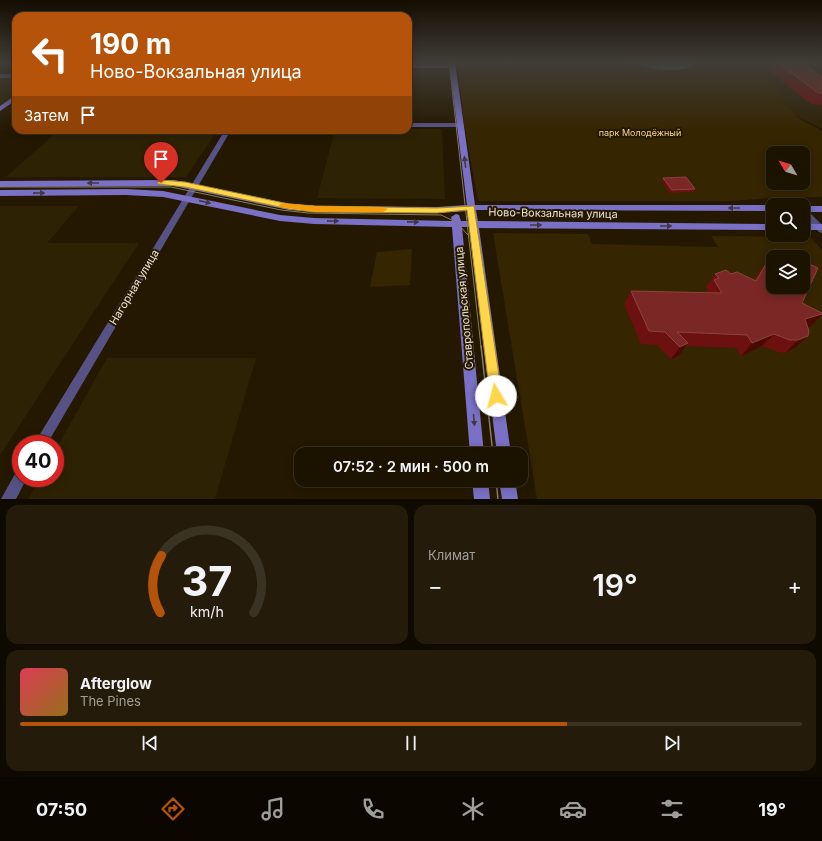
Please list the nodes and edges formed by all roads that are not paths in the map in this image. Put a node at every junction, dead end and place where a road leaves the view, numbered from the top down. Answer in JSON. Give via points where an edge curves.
{"nodes":[{"id":1,"x":456,"y":85,"type":"edge"},
{"id":2,"x":12,"y":100,"type":"edge"},
{"id":3,"x":0,"y":109,"type":"edge"},
{"id":4,"x":412,"y":125,"type":"edge"},
{"id":5,"x":461,"y":125,"type":"junction"},
{"id":6,"x":226,"y":134,"type":"edge"},
{"id":7,"x":0,"y":184,"type":"edge"},
{"id":8,"x":194,"y":186,"type":"junction"},
{"id":9,"x":0,"y":194,"type":"edge"},
{"id":10,"x":187,"y":198,"type":"junction"},
{"id":11,"x":471,"y":208,"type":"junction"},
{"id":12,"x":766,"y":208,"type":"edge"},
{"id":13,"x":456,"y":209,"type":"junction"},
{"id":14,"x":822,"y":209,"type":"edge"},
{"id":15,"x":810,"y":210,"type":"edge"},
{"id":16,"x":810,"y":217,"type":"edge"},
{"id":17,"x":457,"y":223,"type":"junction"},
{"id":18,"x":473,"y":224,"type":"junction"},
{"id":19,"x":766,"y":227,"type":"edge"},
{"id":20,"x":810,"y":227,"type":"edge"},
{"id":21,"x":821,"y":228,"type":"edge"},
{"id":22,"x":45,"y":435,"type":"edge"},
{"id":23,"x":476,"y":447,"type":"edge"},
{"id":24,"x":503,"y":447,"type":"edge"},
{"id":25,"x":15,"y":487,"type":"edge"},
{"id":26,"x":481,"y":487,"type":"edge"},
{"id":27,"x":508,"y":487,"type":"edge"},
{"id":28,"x":8,"y":499,"type":"edge"},
{"id":29,"x":482,"y":499,"type":"edge"},
{"id":30,"x":510,"y":499,"type":"edge"}],
"edges":[{"from":1,"to":5,"type":"main road","name":"Ставропольская улица"},
{"from":2,"to":3,"type":"main road"},
{"from":4,"to":5,"type":"street"},
{"from":11,"to":5,"type":"main road","name":"Ставропольская улица","one_way":true},
{"from":6,"to":8,"type":"street","name":"Нагорная улица"},
{"from":8,"to":7,"type":"main road","name":"Ново-Вокзальная улица","one_way":true,"via":[[161,183]]},
{"from":8,"to":10,"type":"street","name":"Нагорная улица"},
{"from":8,"to":13,"type":"main road","name":"Ново-Вокзальная улица","via":[[296,208]]},
{"from":9,"to":10,"type":"main road","name":"Ново-Вокзальная улица","one_way":true,"via":[[130,192]]},
{"from":10,"to":17,"type":"main road","name":"Ново-Вокзальная улица","one_way":true,"via":[[280,218],[314,221]]},
{"from":10,"to":22,"type":"street","name":"Нагорная улица"},
{"from":12,"to":11,"type":"main road","name":"Ново-Вокзальная улица","one_way":true},
{"from":11,"to":13,"type":"main road","name":"Ново-Вокзальная улица"},
{"from":11,"to":18,"type":"main road","name":"Ставропольская улица"},
{"from":13,"to":17,"type":"main road","name":"Ставропольская улица"},
{"from":14,"to":15,"type":"main road"},
{"from":16,"to":21,"type":"street"},
{"from":17,"to":18,"type":"main road","name":"Ново-Вокзальная улица"},
{"from":17,"to":23,"type":"main road","name":"Ставропольская улица","one_way":true},
{"from":18,"to":19,"type":"main road","name":"Ново-Вокзальная улица","one_way":true},
{"from":18,"to":24,"type":"main road","name":"Ставропольская улица"},
{"from":20,"to":21,"type":"main road"},
{"from":25,"to":28,"type":"street"},
{"from":26,"to":29,"type":"main road"},
{"from":27,"to":30,"type":"main road"}]}
